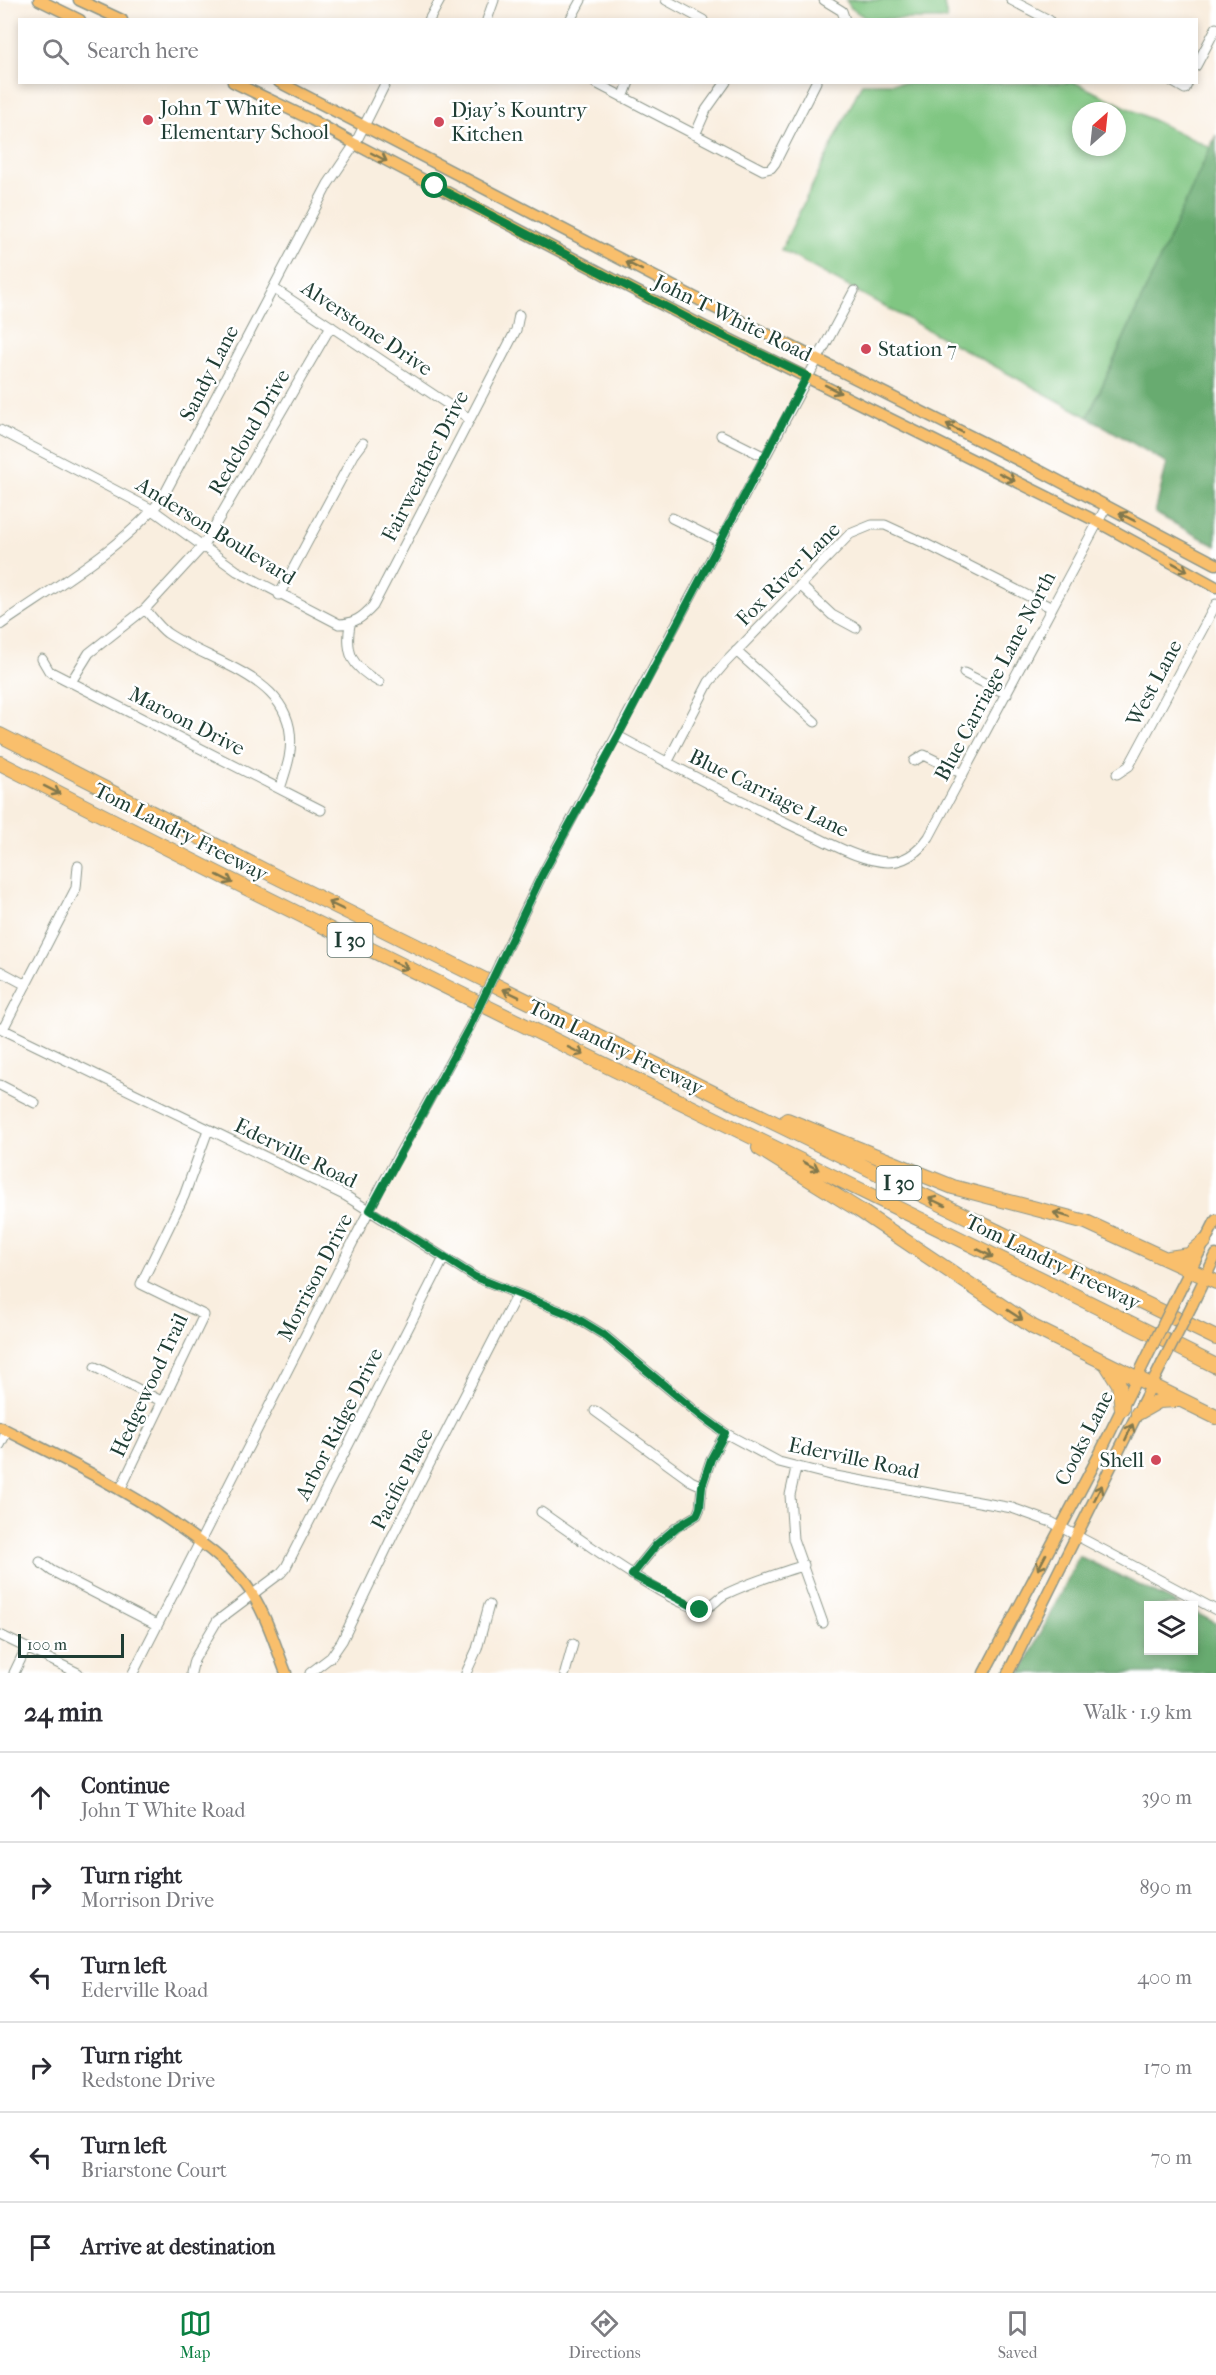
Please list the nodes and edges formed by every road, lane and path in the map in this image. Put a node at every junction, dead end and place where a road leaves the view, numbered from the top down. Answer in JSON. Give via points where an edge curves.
{"nodes":[{"id":1,"x":39,"y":0,"type":"edge"},
{"id":2,"x":79,"y":0,"type":"edge"},
{"id":3,"x":440,"y":0,"type":"edge"},
{"id":4,"x":494,"y":0,"type":"edge"},
{"id":5,"x":581,"y":0,"type":"edge"},
{"id":6,"x":666,"y":0,"type":"edge"},
{"id":7,"x":824,"y":0,"type":"edge"},
{"id":8,"x":1011,"y":0,"type":"edge"},
{"id":9,"x":76,"y":18,"type":"edge"},
{"id":10,"x":118,"y":18,"type":"edge"},
{"id":11,"x":430,"y":18,"type":"edge"},
{"id":12,"x":487,"y":18,"type":"edge"},
{"id":13,"x":571,"y":18,"type":"edge"},
{"id":14,"x":699,"y":18,"type":"edge"},
{"id":15,"x":845,"y":18,"type":"edge"},
{"id":16,"x":1045,"y":18,"type":"edge"},
{"id":17,"x":1216,"y":27,"type":"edge"},
{"id":18,"x":1198,"y":64,"type":"edge"},
{"id":19,"x":237,"y":84,"type":"edge"},
{"id":20,"x":283,"y":84,"type":"edge"},
{"id":21,"x":385,"y":84,"type":"edge"},
{"id":22,"x":598,"y":84,"type":"edge"},
{"id":23,"x":628,"y":84,"type":"edge"},
{"id":24,"x":725,"y":84,"type":"edge"},
{"id":25,"x":815,"y":84,"type":"edge"},
{"id":26,"x":623,"y":98,"type":"junction"},
{"id":27,"x":365,"y":127,"type":"junction"},
{"id":28,"x":695,"y":135,"type":"junction"},
{"id":29,"x":355,"y":144,"type":"junction"},
{"id":30,"x":273,"y":288,"type":"junction"},
{"id":31,"x":854,"y":291,"type":"dead end"},
{"id":32,"x":519,"y":315,"type":"dead end"},
{"id":33,"x":331,"y":326,"type":"junction"},
{"id":34,"x":817,"y":358,"type":"junction"},
{"id":35,"x":807,"y":376,"type":"junction"},
{"id":36,"x":470,"y":419,"type":"junction"},
{"id":37,"x":0,"y":430,"type":"edge"},
{"id":38,"x":721,"y":435,"type":"dead end"},
{"id":39,"x":363,"y":443,"type":"dead end"},
{"id":40,"x":765,"y":457,"type":"junction"},
{"id":41,"x":1106,"y":507,"type":"junction"},
{"id":42,"x":153,"y":510,"type":"junction"},
{"id":43,"x":672,"y":518,"type":"dead end"},
{"id":44,"x":1098,"y":522,"type":"junction"},
{"id":45,"x":720,"y":542,"type":"junction"},
{"id":46,"x":203,"y":546,"type":"junction"},
{"id":47,"x":1216,"y":564,"type":"edge"},
{"id":48,"x":800,"y":585,"type":"junction"},
{"id":49,"x":1216,"y":587,"type":"edge"},
{"id":50,"x":279,"y":595,"type":"junction"},
{"id":51,"x":1216,"y":604,"type":"edge"},
{"id":52,"x":1052,"y":608,"type":"junction"},
{"id":53,"x":145,"y":609,"type":"junction"},
{"id":54,"x":350,"y":624,"type":"junction"},
{"id":55,"x":0,"y":625,"type":"edge"},
{"id":56,"x":856,"y":628,"type":"dead end"},
{"id":57,"x":736,"y":651,"type":"junction"},
{"id":58,"x":42,"y":659,"type":"dead end"},
{"id":59,"x":964,"y":673,"type":"dead end"},
{"id":60,"x":71,"y":682,"type":"junction"},
{"id":61,"x":379,"y":682,"type":"dead end"},
{"id":62,"x":1007,"y":694,"type":"junction"},
{"id":63,"x":814,"y":722,"type":"dead end"},
{"id":64,"x":0,"y":735,"type":"edge"},
{"id":65,"x":618,"y":736,"type":"junction"},
{"id":66,"x":914,"y":761,"type":"dead end"},
{"id":67,"x":667,"y":762,"type":"junction"},
{"id":68,"x":0,"y":763,"type":"edge"},
{"id":69,"x":963,"y":774,"type":"junction"},
{"id":70,"x":1117,"y":774,"type":"dead end"},
{"id":71,"x":280,"y":789,"type":"junction"},
{"id":72,"x":321,"y":810,"type":"dead end"},
{"id":73,"x":909,"y":856,"type":"joint"},
{"id":74,"x":78,"y":866,"type":"dead end"},
{"id":75,"x":0,"y":971,"type":"edge"},
{"id":76,"x":26,"y":985,"type":"junction"},
{"id":77,"x":1,"y":1029,"type":"edge"},
{"id":78,"x":0,"y":1085,"type":"edge"},
{"id":79,"x":710,"y":1091,"type":"junction"},
{"id":80,"x":35,"y":1103,"type":"dead end"},
{"id":81,"x":702,"y":1111,"type":"junction"},
{"id":82,"x":208,"y":1130,"type":"junction"},
{"id":83,"x":370,"y":1210,"type":"junction"},
{"id":84,"x":1216,"y":1220,"type":"edge"},
{"id":85,"x":1204,"y":1242,"type":"junction"},
{"id":86,"x":1216,"y":1255,"type":"edge"},
{"id":87,"x":1166,"y":1257,"type":"junction"},
{"id":88,"x":444,"y":1258,"type":"junction"},
{"id":89,"x":1191,"y":1269,"type":"junction"},
{"id":90,"x":1211,"y":1279,"type":"edge"},
{"id":91,"x":517,"y":1294,"type":"junction"},
{"id":92,"x":1216,"y":1338,"type":"edge"},
{"id":93,"x":1105,"y":1364,"type":"junction"},
{"id":94,"x":1216,"y":1366,"type":"edge"},
{"id":95,"x":95,"y":1367,"type":"dead end"},
{"id":96,"x":1137,"y":1379,"type":"junction"},
{"id":97,"x":1151,"y":1386,"type":"junction"},
{"id":98,"x":1180,"y":1399,"type":"junction"},
{"id":99,"x":161,"y":1401,"type":"junction"},
{"id":100,"x":1122,"y":1409,"type":"junction"},
{"id":101,"x":595,"y":1411,"type":"dead end"},
{"id":102,"x":1138,"y":1413,"type":"junction"},
{"id":103,"x":1216,"y":1417,"type":"edge"},
{"id":104,"x":4,"y":1429,"type":"edge"},
{"id":105,"x":725,"y":1433,"type":"junction"},
{"id":106,"x":0,"y":1445,"type":"edge"},
{"id":107,"x":796,"y":1468,"type":"junction"},
{"id":108,"x":702,"y":1486,"type":"junction"},
{"id":109,"x":120,"y":1490,"type":"junction"},
{"id":110,"x":541,"y":1512,"type":"dead end"},
{"id":111,"x":1060,"y":1527,"type":"junction"},
{"id":112,"x":1077,"y":1536,"type":"junction"},
{"id":113,"x":200,"y":1542,"type":"junction"},
{"id":114,"x":40,"y":1562,"type":"dead end"},
{"id":115,"x":804,"y":1565,"type":"junction"},
{"id":116,"x":632,"y":1575,"type":"junction"},
{"id":117,"x":251,"y":1595,"type":"junction"},
{"id":118,"x":489,"y":1605,"type":"dead end"},
{"id":119,"x":1216,"y":1610,"type":"edge"},
{"id":120,"x":824,"y":1623,"type":"dead end"},
{"id":121,"x":157,"y":1625,"type":"junction"},
{"id":122,"x":0,"y":1635,"type":"edge"},
{"id":123,"x":1001,"y":1639,"type":"junction"},
{"id":124,"x":573,"y":1644,"type":"dead end"},
{"id":125,"x":26,"y":1648,"type":"junction"},
{"id":126,"x":1020,"y":1649,"type":"junction"},
{"id":127,"x":14,"y":1673,"type":"edge"},
{"id":128,"x":78,"y":1673,"type":"edge"},
{"id":129,"x":133,"y":1673,"type":"edge"},
{"id":130,"x":191,"y":1673,"type":"edge"},
{"id":131,"x":286,"y":1673,"type":"edge"},
{"id":132,"x":310,"y":1673,"type":"edge"},
{"id":133,"x":466,"y":1673,"type":"edge"},
{"id":134,"x":565,"y":1673,"type":"edge"},
{"id":135,"x":984,"y":1673,"type":"edge"},
{"id":136,"x":1008,"y":1673,"type":"edge"}],
"edges":[{"from":1,"to":9,"type":"main road"},
{"from":2,"to":10,"type":"main road"},
{"from":3,"to":11,"type":"street"},
{"from":4,"to":12,"type":"street"},
{"from":5,"to":13,"type":"street"},
{"from":6,"to":14,"type":"street"},
{"from":7,"to":15,"type":"street","via":[[842,11]]},
{"from":8,"to":16,"type":"street"},
{"from":17,"to":18,"type":"street"},
{"from":19,"to":29,"type":"main road","name":"John T White Road"},
{"from":20,"to":27,"type":"main road","name":"John T White Road"},
{"from":21,"to":27,"type":"street","name":"Sandy Lane"},
{"from":22,"to":26,"type":"street"},
{"from":23,"to":26,"type":"street"},
{"from":24,"to":28,"type":"street","via":[[706,110]]},
{"from":25,"to":28,"type":"street","via":[[771,168],[763,170]]},
{"from":26,"to":28,"type":"street"},
{"from":27,"to":29,"type":"street","name":"Sandy Lane"},
{"from":34,"to":27,"type":"main road","name":"John T White Road","one_way":true},
{"from":29,"to":30,"type":"street","name":"Sandy Lane","via":[[328,184]]},
{"from":29,"to":35,"type":"main road","name":"John T White Road","one_way":true,"via":[[699,324]]},
{"from":30,"to":33,"type":"street","name":"Alverstone Drive"},
{"from":30,"to":42,"type":"street","name":"Sandy Lane","via":[[170,486]]},
{"from":31,"to":34,"type":"street","name":"Morrison Drive"},
{"from":32,"to":36,"type":"street","name":"Fairweather Drive","via":[[516,330]]},
{"from":33,"to":36,"type":"street","name":"Alverstone Drive"},
{"from":33,"to":46,"type":"street","name":"Redcloud Drive"},
{"from":34,"to":35,"type":"street","name":"Morrison Drive"},
{"from":41,"to":34,"type":"main road","name":"John T White Road","one_way":true},
{"from":35,"to":40,"type":"street","name":"Morrison Drive"},
{"from":35,"to":44,"type":"main road","name":"John T White Road","one_way":true},
{"from":36,"to":54,"type":"street","name":"Fairweather Drive","via":[[373,606]]},
{"from":37,"to":42,"type":"street","name":"Anderson Boulevard"},
{"from":38,"to":40,"type":"street"},
{"from":39,"to":50,"type":"street"},
{"from":40,"to":45,"type":"street","name":"Morrison Drive"},
{"from":41,"to":44,"type":"street","name":"Blue Carriage Lane North"},
{"from":47,"to":41,"type":"main road","name":"John T White Road","one_way":true},
{"from":42,"to":46,"type":"street","name":"Anderson Boulevard"},
{"from":42,"to":55,"type":"street","name":"Sandy Lane","via":[[113,545]]},
{"from":43,"to":45,"type":"street"},
{"from":44,"to":49,"type":"main road","name":"John T White Road","one_way":true},
{"from":44,"to":52,"type":"street","name":"Blue Carriage Lane North"},
{"from":45,"to":65,"type":"street","name":"Morrison Drive"},
{"from":46,"to":50,"type":"street","name":"Anderson Boulevard"},
{"from":46,"to":53,"type":"street","name":"Redcloud Drive"},
{"from":48,"to":52,"type":"street","name":"Fox River Lane","via":[[850,534],[872,525],[885,525]]},
{"from":48,"to":56,"type":"street","via":[[832,615]]},
{"from":48,"to":57,"type":"street","name":"Fox River Lane"},
{"from":50,"to":54,"type":"street","name":"Anderson Boulevard","via":[[339,624]]},
{"from":51,"to":70,"type":"street","name":"West Lane","via":[[1129,766]]},
{"from":52,"to":62,"type":"street","name":"Blue Carriage Lane North"},
{"from":53,"to":60,"type":"street","name":"Redcloud Drive","via":[[89,653]]},
{"from":53,"to":71,"type":"street","via":[[167,632],[258,681],[276,698],[291,740]]},
{"from":54,"to":61,"type":"street","via":[[347,642],[352,659],[363,673]]},
{"from":57,"to":63,"type":"street"},
{"from":57,"to":67,"type":"street","name":"Fox River Lane","via":[[709,682]]},
{"from":58,"to":60,"type":"street","name":"Maroon Drive","via":[[49,671]]},
{"from":59,"to":62,"type":"street"},
{"from":60,"to":71,"type":"street","name":"Maroon Drive"},
{"from":62,"to":69,"type":"street","name":"Blue Carriage Lane North"},
{"from":79,"to":64,"type":"highway","name":"Tom Landry Freeway","number":"I 30","one_way":true},
{"from":65,"to":67,"type":"street","name":"Blue Carriage Lane"},
{"from":65,"to":83,"type":"street","name":"Morrison Drive","bridge":true,"via":[[542,875],[470,1026]]},
{"from":66,"to":69,"type":"street","via":[[924,755]]},
{"from":67,"to":73,"type":"street","name":"Blue Carriage Lane","via":[[855,855],[889,862]]},
{"from":68,"to":81,"type":"highway","name":"Tom Landry Freeway","number":"I 30","one_way":true,"via":[[241,887]]},
{"from":69,"to":73,"type":"street","name":"Blue Carriage Lane North","via":[[929,837]]},
{"from":71,"to":72,"type":"street","name":"Maroon Drive"},
{"from":74,"to":76,"type":"street","via":[[76,888]]},
{"from":75,"to":76,"type":"street"},
{"from":76,"to":77,"type":"street"},
{"from":77,"to":82,"type":"street","name":"Ederville Road"},
{"from":78,"to":80,"type":"street"},
{"from":87,"to":79,"type":"highway","one_way":true,"via":[[1086,1222],[953,1187]]},
{"from":92,"to":79,"type":"highway","name":"Tom Landry Freeway","number":"I 30","one_way":true},
{"from":81,"to":93,"type":"highway","one_way":true,"via":[[1033,1327]]},
{"from":81,"to":94,"type":"highway","name":"Tom Landry Freeway","number":"I 30","one_way":true},
{"from":82,"to":83,"type":"street","name":"Ederville Road"},
{"from":82,"to":99,"type":"street","name":"Hedgewood Trail","via":[[184,1196],[141,1284],[204,1315]]},
{"from":83,"to":88,"type":"street","name":"Ederville Road"},
{"from":83,"to":113,"type":"street","name":"Morrison Drive"},
{"from":84,"to":85,"type":"main road","name":"Cooks Lane"},
{"from":85,"to":87,"type":"highway","via":[[1189,1255]]},
{"from":85,"to":89,"type":"main road","name":"Cooks Lane"},
{"from":86,"to":90,"type":"main road","name":"Cooks Lane"},
{"from":87,"to":89,"type":"highway"},
{"from":88,"to":91,"type":"street","name":"Ederville Road","via":[[475,1277]]},
{"from":88,"to":117,"type":"street","name":"Arbor Ridge Drive","via":[[286,1567]]},
{"from":89,"to":90,"type":"highway"},
{"from":89,"to":96,"type":"main road","name":"Cooks Lane","bridge":true},
{"from":90,"to":97,"type":"main road","name":"Cooks Lane","bridge":true,"via":[[1196,1297]]},
{"from":91,"to":105,"type":"street","name":"Ederville Road","via":[[571,1315],[604,1335]]},
{"from":91,"to":132,"type":"street","name":"Pacific Place","via":[[342,1641],[331,1657]]},
{"from":93,"to":96,"type":"highway"},
{"from":93,"to":100,"type":"highway","via":[[1119,1383]]},
{"from":95,"to":99,"type":"street"},
{"from":96,"to":97,"type":"highway"},
{"from":96,"to":100,"type":"main road","name":"Cooks Lane"},
{"from":97,"to":98,"type":"highway"},
{"from":97,"to":102,"type":"main road","name":"Cooks Lane"},
{"from":98,"to":102,"type":"highway","via":[[1159,1401]]},
{"from":98,"to":103,"type":"highway"},
{"from":99,"to":109,"type":"street","name":"Hedgewood Trail"},
{"from":100,"to":111,"type":"main road","name":"Cooks Lane"},
{"from":101,"to":108,"type":"street"},
{"from":112,"to":102,"type":"main road","name":"Cooks Lane","one_way":true},
{"from":104,"to":106,"type":"street"},
{"from":104,"to":109,"type":"main road"},
{"from":105,"to":107,"type":"street","name":"Ederville Road"},
{"from":105,"to":108,"type":"street"},
{"from":107,"to":111,"type":"street","name":"Ederville Road","via":[[997,1504]]},
{"from":107,"to":115,"type":"street","via":[[789,1495],[790,1515],[793,1539]]},
{"from":108,"to":116,"type":"street","via":[[697,1515],[657,1544]]},
{"from":109,"to":113,"type":"main road"},
{"from":110,"to":116,"type":"street"},
{"from":111,"to":112,"type":"street","name":"Ederville Road"},
{"from":111,"to":123,"type":"main road","name":"Cooks Lane","one_way":true},
{"from":112,"to":119,"type":"street","name":"Ederville Road"},
{"from":112,"to":126,"type":"main road","name":"Cooks Lane"},
{"from":113,"to":117,"type":"main road","via":[[247,1586]]},
{"from":113,"to":121,"type":"street","name":"Morrison Drive"},
{"from":114,"to":121,"type":"street"},
{"from":115,"to":116,"type":"street","via":[[724,1595],[700,1610]]},
{"from":115,"to":120,"type":"street"},
{"from":117,"to":130,"type":"street","name":"Arbor Ridge Drive","via":[[217,1621],[194,1660]]},
{"from":117,"to":131,"type":"main road"},
{"from":118,"to":133,"type":"street"},
{"from":121,"to":129,"type":"street","name":"Morrison Drive"},
{"from":122,"to":125,"type":"street"},
{"from":123,"to":126,"type":"main road"},
{"from":123,"to":135,"type":"main road","name":"Cooks Lane"},
{"from":124,"to":134,"type":"street"},
{"from":125,"to":127,"type":"street"},
{"from":125,"to":128,"type":"street"},
{"from":126,"to":136,"type":"main road","name":"Cooks Lane"}]}
